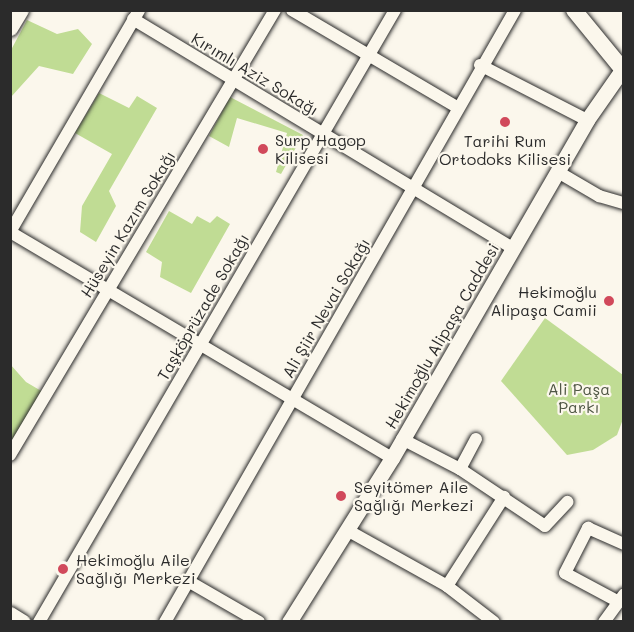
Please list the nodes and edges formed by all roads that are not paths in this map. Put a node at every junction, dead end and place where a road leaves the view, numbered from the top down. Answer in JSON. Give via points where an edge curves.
{"nodes":[{"id":1,"x":21,"y":10,"type":"edge"},
{"id":2,"x":275,"y":10,"type":"edge"},
{"id":3,"x":292,"y":10,"type":"edge"},
{"id":4,"x":395,"y":10,"type":"edge"},
{"id":5,"x":515,"y":10,"type":"edge"},
{"id":6,"x":574,"y":10,"type":"edge"},
{"id":7,"x":587,"y":10,"type":"edge"},
{"id":8,"x":136,"y":15,"type":"edge"},
{"id":9,"x":10,"y":28,"type":"edge"},
{"id":10,"x":368,"y":57,"type":"junction"},
{"id":11,"x":480,"y":65,"type":"junction"},
{"id":12,"x":623,"y":65,"type":"edge"},
{"id":13,"x":234,"y":80,"type":"junction"},
{"id":14,"x":457,"y":107,"type":"junction"},
{"id":15,"x":587,"y":120,"type":"junction"},
{"id":16,"x":322,"y":135,"type":"junction"},
{"id":17,"x":558,"y":172,"type":"junction"},
{"id":18,"x":415,"y":187,"type":"junction"},
{"id":19,"x":624,"y":203,"type":"edge"},
{"id":20,"x":10,"y":232,"type":"edge"},
{"id":21,"x":513,"y":248,"type":"junction"},
{"id":22,"x":107,"y":291,"type":"junction"},
{"id":23,"x":198,"y":347,"type":"junction"},
{"id":24,"x":291,"y":400,"type":"junction"},
{"id":25,"x":402,"y":439,"type":"junction"},
{"id":26,"x":477,"y":439,"type":"dead end"},
{"id":27,"x":10,"y":455,"type":"edge"},
{"id":28,"x":392,"y":458,"type":"junction"},
{"id":29,"x":460,"y":469,"type":"junction"},
{"id":30,"x":504,"y":497,"type":"junction"},
{"id":31,"x":567,"y":502,"type":"dead end"},
{"id":32,"x":348,"y":530,"type":"junction"},
{"id":33,"x":624,"y":544,"type":"edge"},
{"id":34,"x":189,"y":581,"type":"junction"},
{"id":35,"x":447,"y":586,"type":"junction"},
{"id":36,"x":621,"y":598,"type":"edge"},
{"id":37,"x":10,"y":614,"type":"edge"},
{"id":38,"x":23,"y":621,"type":"edge"},
{"id":39,"x":39,"y":621,"type":"edge"},
{"id":40,"x":165,"y":621,"type":"edge"},
{"id":41,"x":259,"y":621,"type":"edge"},
{"id":42,"x":289,"y":621,"type":"edge"},
{"id":43,"x":494,"y":621,"type":"edge"},
{"id":44,"x":604,"y":621,"type":"edge"}],
"edges":[{"from":1,"to":9,"type":"street"},
{"from":2,"to":13,"type":"street","name":"Hüseyin Kazım Sokağı"},
{"from":3,"to":10,"type":"street"},
{"from":4,"to":10,"type":"street","name":"Taşköprüzade Sokağı"},
{"from":5,"to":11,"type":"street","name":"Ali Şiir Nevai Sokağı"},
{"from":6,"to":12,"type":"main road"},
{"from":7,"to":12,"type":"main road"},
{"from":8,"to":13,"type":"street","name":"Kırımlı Aziz Sokağı"},
{"from":8,"to":20,"type":"street"},
{"from":10,"to":14,"type":"street"},
{"from":10,"to":16,"type":"street","name":"Taşköprüzade Sokağı"},
{"from":11,"to":14,"type":"street","name":"Ali Şiir Nevai Sokağı"},
{"from":11,"to":15,"type":"street"},
{"from":12,"to":15,"type":"street","name":"Hekimoğlu Alipaşa Caddesi"},
{"from":13,"to":16,"type":"street","name":"Kırımlı Aziz Sokağı"},
{"from":13,"to":22,"type":"street","name":"Hüseyin Kazım Sokağı"},
{"from":14,"to":18,"type":"street","name":"Ali Şiir Nevai Sokağı"},
{"from":15,"to":17,"type":"street","name":"Hekimoğlu Alipaşa Caddesi"},
{"from":16,"to":18,"type":"street","name":"Kırımlı Aziz Sokağı"},
{"from":16,"to":23,"type":"street","name":"Taşköprüzade Sokağı"},
{"from":17,"to":19,"type":"street","via":[[599,196]]},
{"from":17,"to":21,"type":"street","name":"Hekimoğlu Alipaşa Caddesi"},
{"from":18,"to":21,"type":"street","name":"Kırımlı Aziz Sokağı"},
{"from":18,"to":24,"type":"street","name":"Ali Şiir Nevai Sokağı"},
{"from":20,"to":22,"type":"street"},
{"from":21,"to":25,"type":"street","name":"Hekimoğlu Alipaşa Caddesi"},
{"from":22,"to":23,"type":"street"},
{"from":22,"to":27,"type":"street","name":"Hüseyin Kazım Sokağı"},
{"from":23,"to":24,"type":"street"},
{"from":23,"to":39,"type":"street","name":"Taşköprüzade Sokağı"},
{"from":24,"to":28,"type":"street"},
{"from":24,"to":34,"type":"street","name":"Ali Şiir Nevai Sokağı"},
{"from":25,"to":28,"type":"street","name":"Hekimoğlu Alipaşa Caddesi"},
{"from":25,"to":29,"type":"street"},
{"from":26,"to":29,"type":"street"},
{"from":28,"to":32,"type":"street","name":"Hekimoğlu Alipaşa Caddesi"},
{"from":29,"to":30,"type":"street"},
{"from":30,"to":31,"type":"street","via":[[545,526]]},
{"from":30,"to":35,"type":"street"},
{"from":32,"to":35,"type":"street"},
{"from":32,"to":42,"type":"street","name":"Hekimoğlu Alipaşa Caddesi"},
{"from":33,"to":36,"type":"street","via":[[588,528],[565,573]]},
{"from":34,"to":40,"type":"street","name":"Ali Şiir Nevai Sokağı"},
{"from":34,"to":41,"type":"street"},
{"from":35,"to":43,"type":"street"},
{"from":36,"to":44,"type":"street"},
{"from":37,"to":38,"type":"street"}]}
